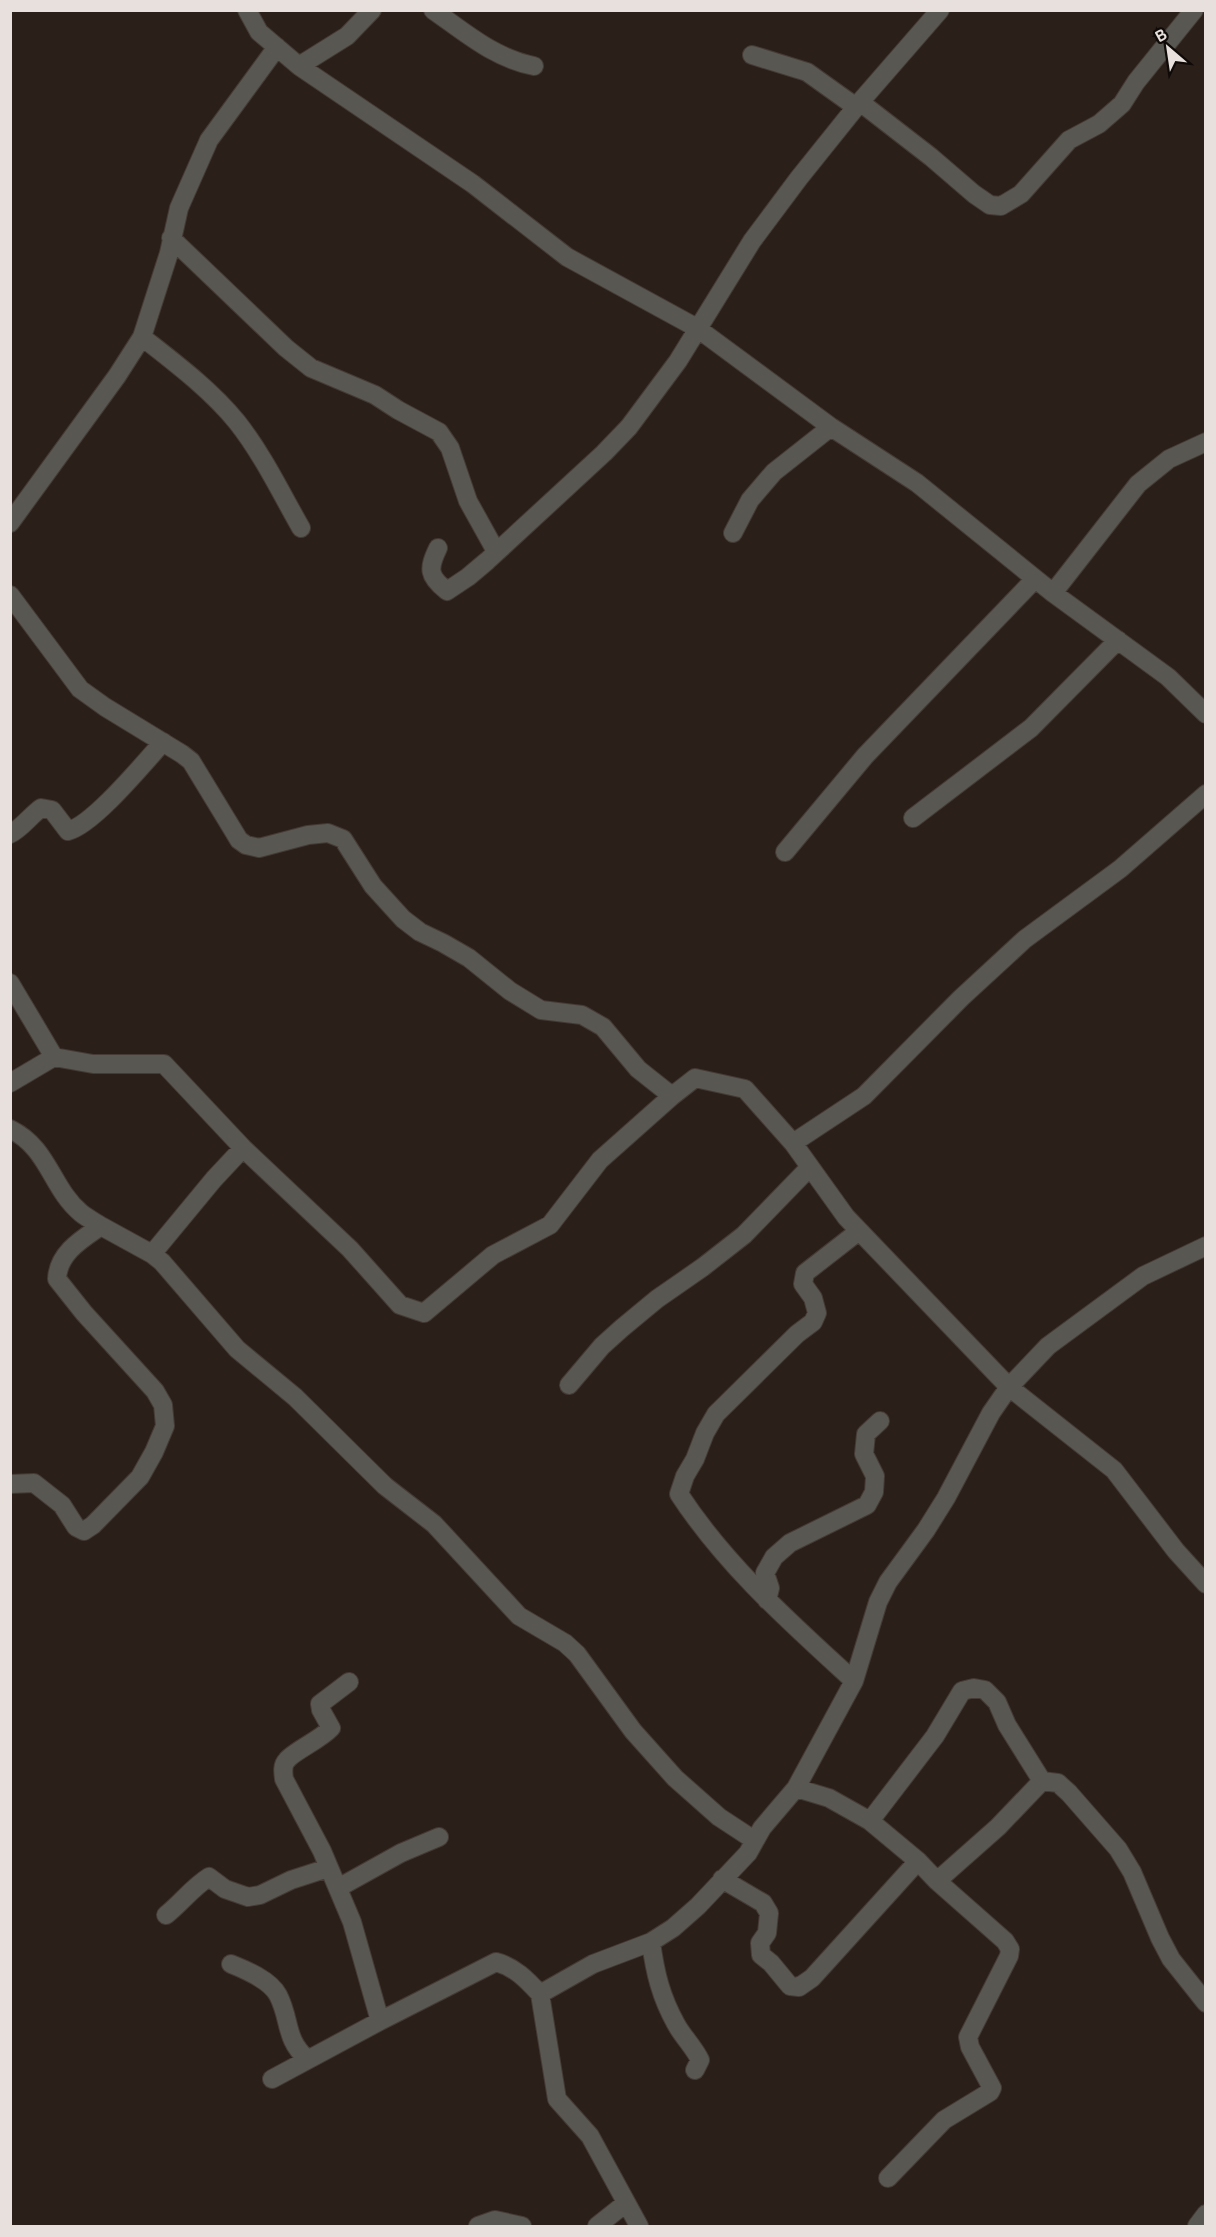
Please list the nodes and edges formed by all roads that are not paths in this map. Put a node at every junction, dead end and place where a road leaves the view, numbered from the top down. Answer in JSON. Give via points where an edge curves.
{"nodes":[{"id":1,"x":247,"y":10,"type":"edge"},
{"id":2,"x":372,"y":10,"type":"edge"},
{"id":3,"x":433,"y":10,"type":"edge"},
{"id":4,"x":1194,"y":10,"type":"edge"},
{"id":5,"x":930,"y":14,"type":"edge"},
{"id":6,"x":277,"y":48,"type":"junction"},
{"id":7,"x":752,"y":55,"type":"dead end"},
{"id":8,"x":299,"y":66,"type":"junction"},
{"id":9,"x":534,"y":66,"type":"dead end"},
{"id":10,"x":858,"y":105,"type":"junction"},
{"id":11,"x":171,"y":238,"type":"junction"},
{"id":12,"x":697,"y":328,"type":"junction"},
{"id":13,"x":142,"y":337,"type":"junction"},
{"id":14,"x":831,"y":427,"type":"junction"},
{"id":15,"x":1206,"y":442,"type":"edge"},
{"id":16,"x":10,"y":523,"type":"edge"},
{"id":17,"x":301,"y":528,"type":"dead end"},
{"id":18,"x":733,"y":533,"type":"dead end"},
{"id":19,"x":438,"y":548,"type":"dead end"},
{"id":20,"x":499,"y":550,"type":"junction"},
{"id":21,"x":1035,"y":579,"type":"junction"},
{"id":22,"x":1053,"y":593,"type":"junction"},
{"id":23,"x":10,"y":596,"type":"edge"},
{"id":24,"x":1118,"y":640,"type":"junction"},
{"id":25,"x":1206,"y":714,"type":"edge"},
{"id":26,"x":163,"y":742,"type":"junction"},
{"id":27,"x":1206,"y":794,"type":"edge"},
{"id":28,"x":914,"y":818,"type":"dead end"},
{"id":29,"x":10,"y":834,"type":"edge"},
{"id":30,"x":784,"y":852,"type":"dead end"},
{"id":31,"x":10,"y":983,"type":"edge"},
{"id":32,"x":54,"y":1057,"type":"junction"},
{"id":33,"x":10,"y":1083,"type":"edge"},
{"id":34,"x":672,"y":1095,"type":"junction"},
{"id":35,"x":10,"y":1129,"type":"edge"},
{"id":36,"x":793,"y":1143,"type":"junction"},
{"id":37,"x":243,"y":1148,"type":"junction"},
{"id":38,"x":810,"y":1167,"type":"junction"},
{"id":39,"x":101,"y":1226,"type":"junction"},
{"id":40,"x":859,"y":1231,"type":"junction"},
{"id":41,"x":1206,"y":1246,"type":"edge"},
{"id":42,"x":152,"y":1254,"type":"junction"},
{"id":43,"x":569,"y":1385,"type":"dead end"},
{"id":44,"x":1009,"y":1387,"type":"junction"},
{"id":45,"x":880,"y":1421,"type":"dead end"},
{"id":46,"x":10,"y":1484,"type":"edge"},
{"id":47,"x":1206,"y":1584,"type":"edge"},
{"id":48,"x":768,"y":1600,"type":"junction"},
{"id":49,"x":854,"y":1681,"type":"junction"},
{"id":50,"x":349,"y":1682,"type":"dead end"},
{"id":51,"x":1042,"y":1781,"type":"junction"},
{"id":52,"x":796,"y":1788,"type":"junction"},
{"id":53,"x":870,"y":1821,"type":"junction"},
{"id":54,"x":439,"y":1837,"type":"dead end"},
{"id":55,"x":754,"y":1840,"type":"junction"},
{"id":56,"x":918,"y":1861,"type":"junction"},
{"id":57,"x":328,"y":1868,"type":"junction"},
{"id":58,"x":722,"y":1879,"type":"junction"},
{"id":59,"x":937,"y":1881,"type":"junction"},
{"id":60,"x":338,"y":1888,"type":"junction"},
{"id":61,"x":166,"y":1915,"type":"dead end"},
{"id":62,"x":651,"y":1942,"type":"junction"},
{"id":63,"x":231,"y":1964,"type":"dead end"},
{"id":64,"x":540,"y":1994,"type":"junction"},
{"id":65,"x":1206,"y":2003,"type":"edge"},
{"id":66,"x":380,"y":2021,"type":"junction"},
{"id":67,"x":307,"y":2060,"type":"junction"},
{"id":68,"x":695,"y":2070,"type":"dead end"},
{"id":69,"x":272,"y":2079,"type":"dead end"},
{"id":70,"x":888,"y":2178,"type":"dead end"},
{"id":71,"x":626,"y":2203,"type":"junction"},
{"id":72,"x":1206,"y":2214,"type":"edge"},
{"id":73,"x":478,"y":2226,"type":"edge"},
{"id":74,"x":522,"y":2226,"type":"edge"},
{"id":75,"x":597,"y":2226,"type":"edge"},
{"id":76,"x":639,"y":2226,"type":"edge"},
{"id":77,"x":1197,"y":2226,"type":"edge"}],
"edges":[{"from":1,"to":6,"type":"street","via":[[259,32]]},
{"from":2,"to":8,"type":"street","via":[[347,36]]},
{"from":3,"to":9,"type":"street","via":[[496,54]]},
{"from":4,"to":10,"type":"street","via":[[1122,104],[1099,124],[1069,140],[1021,194],[1001,206],[990,205],[974,194],[931,157]]},
{"from":5,"to":10,"type":"street"},
{"from":6,"to":8,"type":"street"},
{"from":6,"to":11,"type":"street","via":[[209,140],[179,208]]},
{"from":7,"to":10,"type":"street","via":[[807,72]]},
{"from":8,"to":12,"type":"street","via":[[473,184],[567,258]]},
{"from":10,"to":12,"type":"street","via":[[752,241]]},
{"from":11,"to":13,"type":"street"},
{"from":11,"to":20,"type":"street","via":[[310,368],[375,395],[439,432],[450,448],[468,501]]},
{"from":12,"to":14,"type":"street"},
{"from":12,"to":20,"type":"street","via":[[678,362],[629,427]]},
{"from":13,"to":16,"type":"street"},
{"from":13,"to":17,"type":"street","via":[[209,392],[238,423]]},
{"from":14,"to":18,"type":"street","via":[[774,472],[750,500]]},
{"from":14,"to":21,"type":"street","via":[[917,483]]},
{"from":15,"to":22,"type":"street","via":[[1169,459],[1138,484]]},
{"from":19,"to":20,"type":"street","via":[[430,565],[435,582],[447,591]]},
{"from":21,"to":22,"type":"street"},
{"from":21,"to":30,"type":"street","via":[[865,756]]},
{"from":22,"to":24,"type":"street"},
{"from":23,"to":26,"type":"street","via":[[80,689]]},
{"from":24,"to":25,"type":"street","via":[[1168,677]]},
{"from":24,"to":28,"type":"street","via":[[1031,728]]},
{"from":26,"to":29,"type":"street","via":[[78,829],[68,831],[52,810],[41,808]]},
{"from":26,"to":34,"type":"street","via":[[191,761],[246,845],[267,846],[328,833],[343,839],[373,886],[403,919],[469,958],[541,1010],[582,1015],[603,1028],[638,1069]]},
{"from":27,"to":36,"type":"street","via":[[1120,870],[1025,939],[864,1096]]},
{"from":31,"to":32,"type":"street"},
{"from":32,"to":33,"type":"street"},
{"from":32,"to":37,"type":"street","via":[[93,1064],[164,1064]]},
{"from":34,"to":36,"type":"street","via":[[695,1078],[744,1089]]},
{"from":34,"to":37,"type":"street","via":[[600,1160],[550,1225],[493,1255],[424,1313],[400,1305],[350,1249]]},
{"from":35,"to":39,"type":"street","via":[[29,1140],[81,1213]]},
{"from":36,"to":38,"type":"street"},
{"from":37,"to":42,"type":"street"},
{"from":38,"to":40,"type":"street"},
{"from":38,"to":43,"type":"street","via":[[744,1235],[657,1299],[602,1346]]},
{"from":39,"to":42,"type":"street"},
{"from":39,"to":46,"type":"street","via":[[63,1258],[57,1279],[155,1390],[164,1405],[165,1426],[140,1477],[84,1531],[75,1527],[62,1505],[34,1483]]},
{"from":40,"to":44,"type":"street"},
{"from":40,"to":48,"type":"street","via":[[805,1273],[803,1284],[817,1313],[813,1322],[716,1414],[679,1494],[719,1550]]},
{"from":41,"to":44,"type":"street","via":[[1143,1276],[1048,1346]]},
{"from":42,"to":55,"type":"street","via":[[237,1349],[295,1397],[385,1486],[434,1524],[519,1616],[577,1654],[633,1731],[675,1778],[719,1817]]},
{"from":44,"to":47,"type":"street","via":[[1114,1470]]},
{"from":44,"to":49,"type":"street","via":[[946,1498],[888,1582]]},
{"from":45,"to":48,"type":"street","via":[[866,1434],[864,1454],[875,1476],[874,1492],[867,1505],[790,1543],[774,1557],[765,1573],[770,1588]]},
{"from":48,"to":49,"type":"street"},
{"from":49,"to":52,"type":"street"},
{"from":50,"to":57,"type":"street","via":[[320,1704],[331,1728],[287,1758],[283,1771]]},
{"from":51,"to":53,"type":"street","via":[[997,1702],[985,1690],[974,1688],[962,1691],[934,1736]]},
{"from":51,"to":59,"type":"street"},
{"from":51,"to":65,"type":"street","via":[[1058,1783],[1118,1849],[1171,1959]]},
{"from":52,"to":53,"type":"street","via":[[829,1798]]},
{"from":52,"to":55,"type":"street"},
{"from":53,"to":56,"type":"street"},
{"from":54,"to":60,"type":"street"},
{"from":55,"to":58,"type":"street","via":[[748,1853]]},
{"from":56,"to":58,"type":"street","via":[[812,1978],[799,1987],[790,1986],[761,1955],[760,1943],[767,1933],[769,1913],[763,1903]]},
{"from":56,"to":59,"type":"street"},
{"from":57,"to":60,"type":"street"},
{"from":57,"to":61,"type":"street","via":[[249,1897],[225,1889],[209,1877]]},
{"from":58,"to":62,"type":"street","via":[[698,1906]]},
{"from":59,"to":70,"type":"street","via":[[1010,1946],[1009,1956],[968,2037],[992,2088],[944,2120]]},
{"from":60,"to":66,"type":"street","via":[[352,1922]]},
{"from":62,"to":64,"type":"street","via":[[593,1964]]},
{"from":62,"to":68,"type":"street","via":[[660,1991],[700,2060]]},
{"from":63,"to":67,"type":"street","via":[[249,1971],[278,1993],[295,2048]]},
{"from":64,"to":66,"type":"street","via":[[508,1965],[496,1962]]},
{"from":64,"to":71,"type":"street","via":[[557,2099],[590,2136]]},
{"from":66,"to":67,"type":"street"},
{"from":67,"to":69,"type":"street"},
{"from":71,"to":75,"type":"street"},
{"from":71,"to":76,"type":"street"},
{"from":72,"to":77,"type":"street"},
{"from":73,"to":74,"type":"street","via":[[495,2220]]}]}
